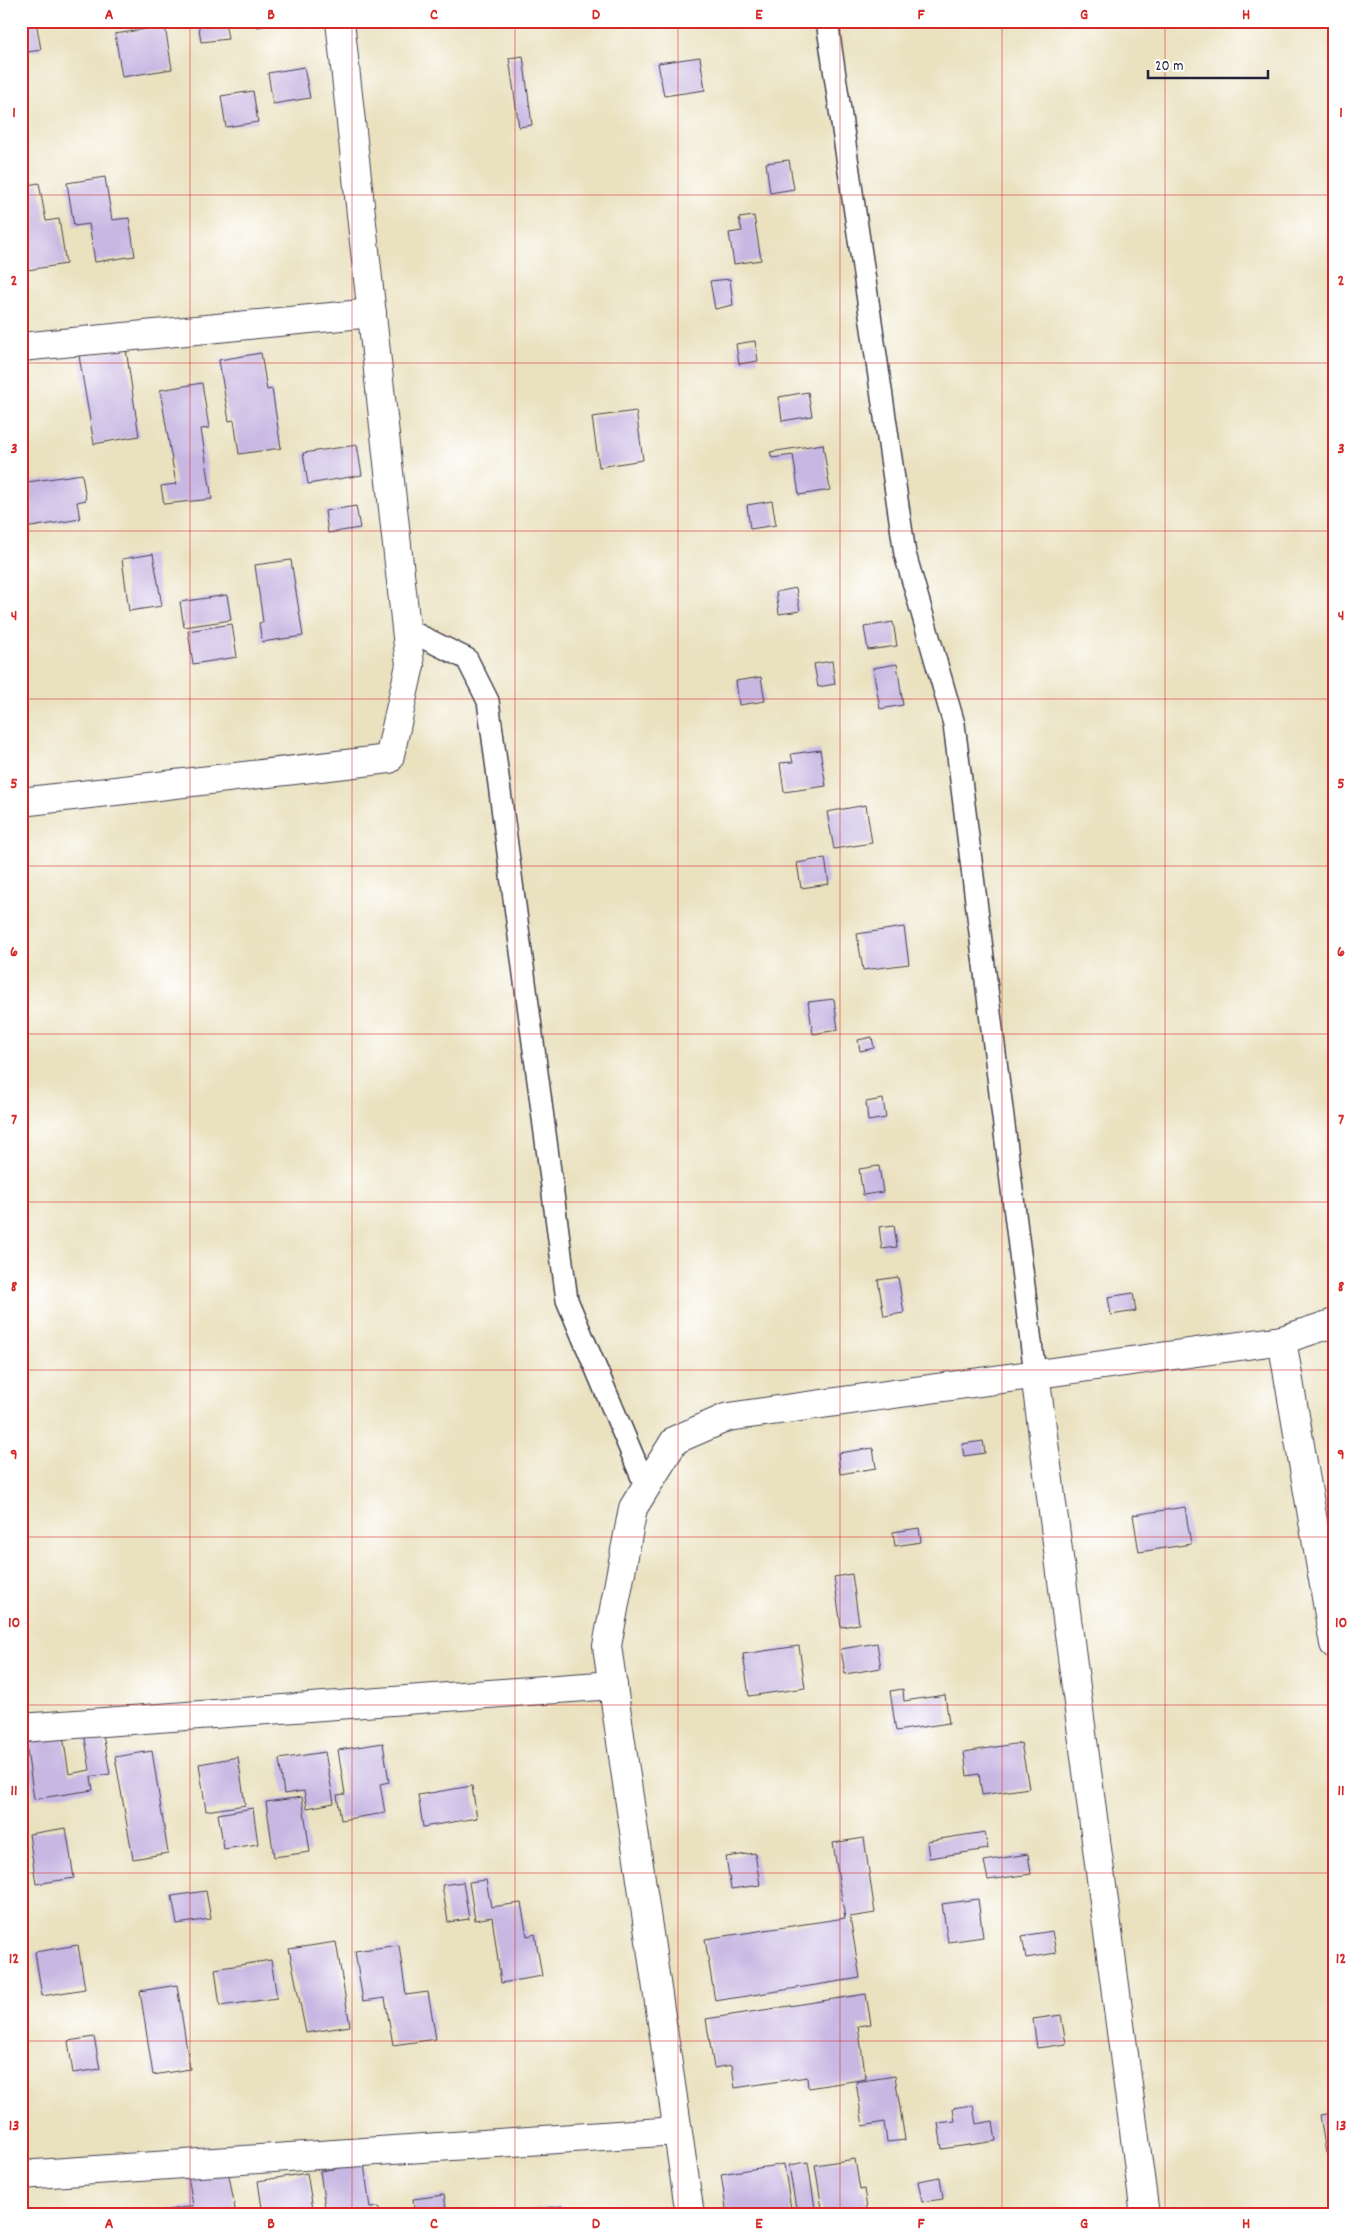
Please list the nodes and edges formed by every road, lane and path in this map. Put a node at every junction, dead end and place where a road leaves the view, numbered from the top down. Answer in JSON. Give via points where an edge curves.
{"nodes":[{"id":1,"x":340,"y":21,"type":"edge"},
{"id":2,"x":827,"y":21,"type":"edge"},
{"id":3,"x":372,"y":313,"type":"junction"},
{"id":4,"x":21,"y":347,"type":"edge"},
{"id":5,"x":406,"y":629,"type":"junction"},
{"id":6,"x":21,"y":802,"type":"edge"},
{"id":7,"x":1334,"y":1323,"type":"edge"},
{"id":8,"x":1282,"y":1340,"type":"junction"},
{"id":9,"x":1035,"y":1374,"type":"junction"},
{"id":10,"x":646,"y":1487,"type":"junction"},
{"id":11,"x":1334,"y":1644,"type":"edge"},
{"id":12,"x":613,"y":1685,"type":"junction"},
{"id":13,"x":21,"y":1728,"type":"edge"},
{"id":14,"x":677,"y":2131,"type":"junction"},
{"id":15,"x":21,"y":2175,"type":"edge"},
{"id":16,"x":690,"y":2215,"type":"edge"},
{"id":17,"x":1145,"y":2215,"type":"edge"}],
"edges":[{"from":1,"to":3,"type":"street"},
{"from":2,"to":9,"type":"lane","via":[[905,554],[954,724]]},
{"from":3,"to":4,"type":"street"},
{"from":3,"to":5,"type":"street"},
{"from":5,"to":6,"type":"street","via":[[410,665],[388,759]]},
{"from":5,"to":10,"type":"lane","via":[[466,659],[488,701],[567,1300]]},
{"from":7,"to":8,"type":"street"},
{"from":8,"to":9,"type":"street"},
{"from":8,"to":11,"type":"street"},
{"from":9,"to":10,"type":"street","via":[[728,1417],[675,1440]]},
{"from":9,"to":17,"type":"street"},
{"from":10,"to":12,"type":"street","via":[[633,1508],[607,1646]]},
{"from":12,"to":13,"type":"street"},
{"from":12,"to":14,"type":"street"},
{"from":14,"to":15,"type":"street"},
{"from":14,"to":16,"type":"street"}]}
